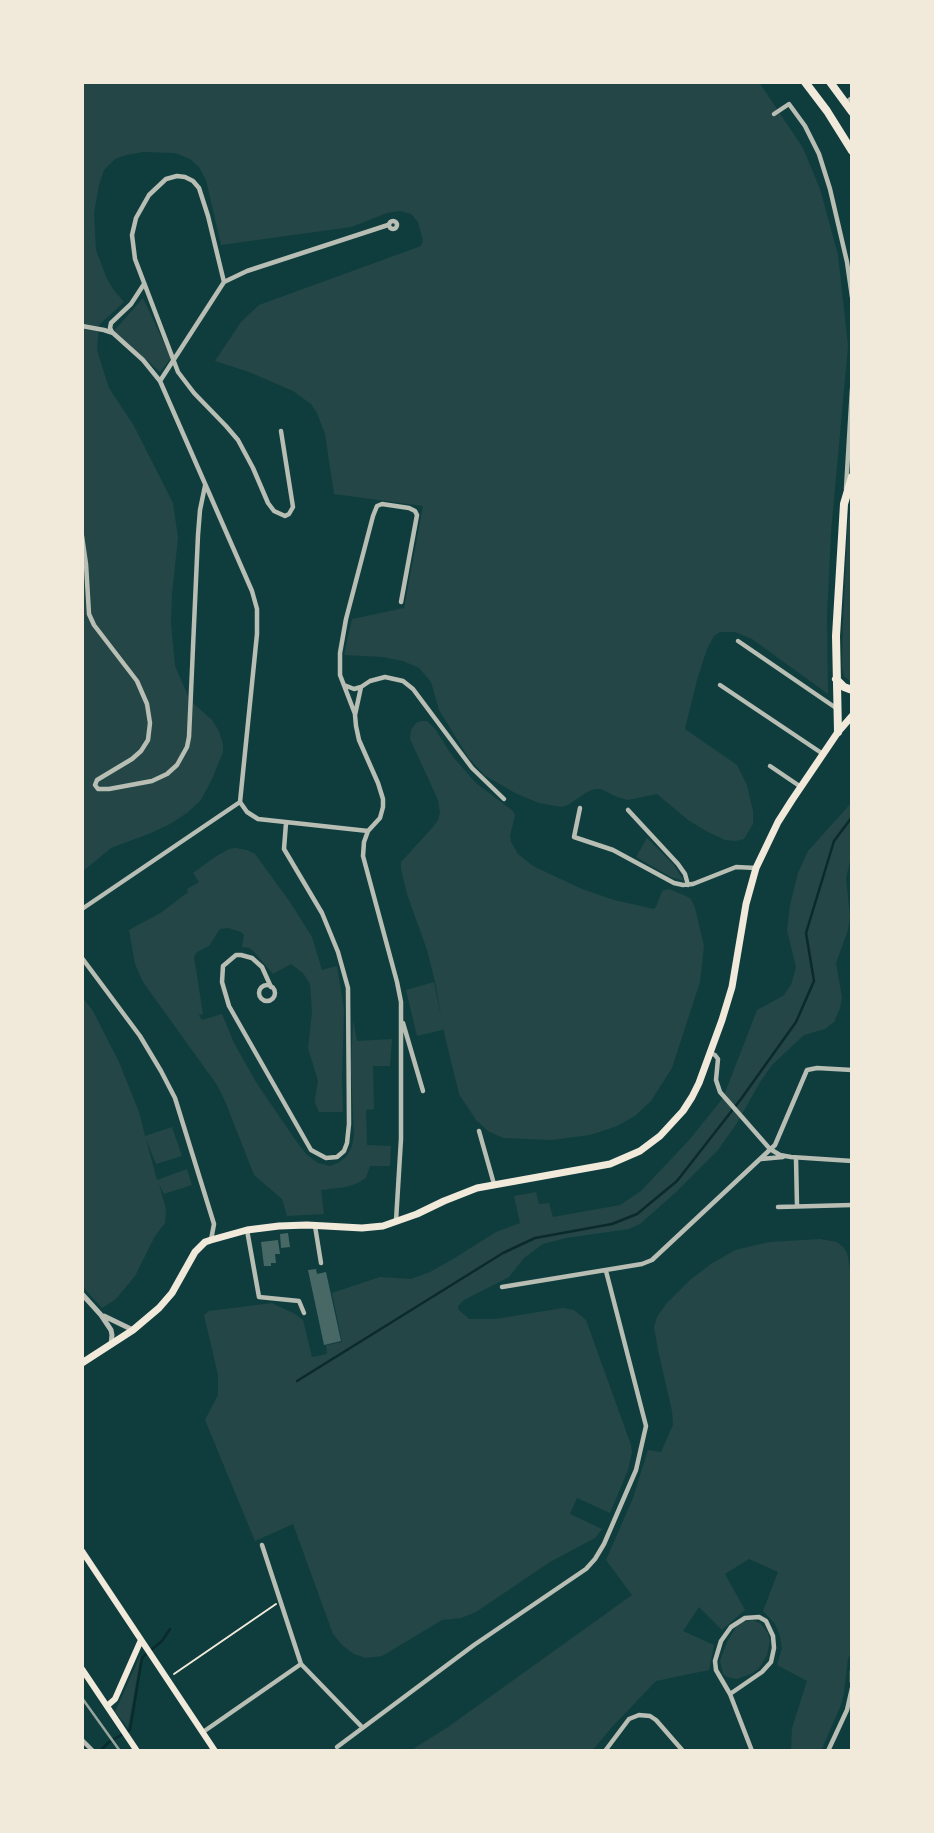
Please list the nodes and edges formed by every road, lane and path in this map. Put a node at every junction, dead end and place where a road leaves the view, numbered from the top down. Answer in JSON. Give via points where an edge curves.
{"nodes":[{"id":1,"x":805,"y":82,"type":"edge"},
{"id":2,"x":833,"y":82,"type":"edge"},
{"id":3,"x":851,"y":101,"type":"edge"},
{"id":4,"x":852,"y":112,"type":"edge"},
{"id":5,"x":774,"y":114,"type":"dead end"},
{"id":6,"x":852,"y":150,"type":"edge"},
{"id":7,"x":388,"y":225,"type":"dead end"},
{"id":8,"x":224,"y":282,"type":"junction"},
{"id":9,"x":145,"y":283,"type":"junction"},
{"id":10,"x":852,"y":297,"type":"edge"},
{"id":11,"x":82,"y":326,"type":"edge"},
{"id":12,"x":113,"y":333,"type":"junction"},
{"id":13,"x":174,"y":360,"type":"junction"},
{"id":14,"x":160,"y":381,"type":"junction"},
{"id":15,"x":852,"y":389,"type":"edge"},
{"id":16,"x":281,"y":431,"type":"dead end"},
{"id":17,"x":852,"y":477,"type":"edge"},
{"id":18,"x":205,"y":486,"type":"junction"},
{"id":19,"x":848,"y":500,"type":"edge"},
{"id":20,"x":82,"y":536,"type":"edge"},
{"id":21,"x":401,"y":602,"type":"dead end"},
{"id":22,"x":738,"y":641,"type":"dead end"},
{"id":23,"x":836,"y":679,"type":"junction"},
{"id":24,"x":344,"y":685,"type":"junction"},
{"id":25,"x":720,"y":685,"type":"dead end"},
{"id":26,"x":362,"y":688,"type":"junction"},
{"id":27,"x":852,"y":690,"type":"edge"},
{"id":28,"x":837,"y":709,"type":"junction"},
{"id":29,"x":355,"y":715,"type":"junction"},
{"id":30,"x":852,"y":716,"type":"edge"},
{"id":31,"x":838,"y":732,"type":"junction"},
{"id":32,"x":824,"y":755,"type":"junction"},
{"id":33,"x":770,"y":766,"type":"dead end"},
{"id":34,"x":802,"y":787,"type":"junction"},
{"id":35,"x":504,"y":799,"type":"dead end"},
{"id":36,"x":240,"y":802,"type":"junction"},
{"id":37,"x":580,"y":808,"type":"dead end"},
{"id":38,"x":628,"y":810,"type":"dead end"},
{"id":39,"x":286,"y":823,"type":"junction"},
{"id":40,"x":368,"y":831,"type":"junction"},
{"id":41,"x":756,"y":868,"type":"junction"},
{"id":42,"x":688,"y":885,"type":"junction"},
{"id":43,"x":84,"y":909,"type":"edge"},
{"id":44,"x":82,"y":958,"type":"edge"},
{"id":45,"x":271,"y":987,"type":"dead end"},
{"id":46,"x":401,"y":1015,"type":"junction"},
{"id":47,"x":710,"y":1053,"type":"junction"},
{"id":48,"x":852,"y":1070,"type":"edge"},
{"id":49,"x":423,"y":1091,"type":"dead end"},
{"id":50,"x":480,"y":1131,"type":"dead end"},
{"id":51,"x":770,"y":1149,"type":"junction"},
{"id":52,"x":793,"y":1157,"type":"junction"},
{"id":53,"x":760,"y":1159,"type":"junction"},
{"id":54,"x":852,"y":1161,"type":"edge"},
{"id":55,"x":494,"y":1184,"type":"junction"},
{"id":56,"x":852,"y":1205,"type":"edge"},
{"id":57,"x":797,"y":1206,"type":"junction"},
{"id":58,"x":778,"y":1207,"type":"dead end"},
{"id":59,"x":396,"y":1222,"type":"junction"},
{"id":60,"x":214,"y":1224,"type":"junction"},
{"id":61,"x":314,"y":1225,"type":"junction"},
{"id":62,"x":247,"y":1230,"type":"junction"},
{"id":63,"x":226,"y":1235,"type":"junction"},
{"id":64,"x":211,"y":1240,"type":"junction"},
{"id":65,"x":321,"y":1263,"type":"dead end"},
{"id":66,"x":606,"y":1271,"type":"junction"},
{"id":67,"x":502,"y":1287,"type":"dead end"},
{"id":68,"x":82,"y":1294,"type":"edge"},
{"id":69,"x":304,"y":1313,"type":"dead end"},
{"id":70,"x":101,"y":1315,"type":"junction"},
{"id":71,"x":133,"y":1330,"type":"junction"},
{"id":72,"x":111,"y":1345,"type":"junction"},
{"id":73,"x":82,"y":1363,"type":"edge"},
{"id":74,"x":262,"y":1545,"type":"dead end"},
{"id":75,"x":82,"y":1551,"type":"edge"},
{"id":76,"x":280,"y":1602,"type":"junction"},
{"id":77,"x":143,"y":1643,"type":"junction"},
{"id":78,"x":301,"y":1664,"type":"junction"},
{"id":79,"x":82,"y":1669,"type":"edge"},
{"id":80,"x":852,"y":1671,"type":"edge"},
{"id":81,"x":168,"y":1679,"type":"junction"},
{"id":82,"x":852,"y":1685,"type":"edge"},
{"id":83,"x":730,"y":1694,"type":"junction"},
{"id":84,"x":107,"y":1706,"type":"junction"},
{"id":85,"x":362,"y":1727,"type":"junction"},
{"id":86,"x":203,"y":1732,"type":"junction"},
{"id":87,"x":82,"y":1740,"type":"edge"},
{"id":88,"x":337,"y":1747,"type":"dead end"},
{"id":89,"x":93,"y":1751,"type":"edge"},
{"id":90,"x":137,"y":1751,"type":"edge"},
{"id":91,"x":215,"y":1751,"type":"edge"},
{"id":92,"x":605,"y":1751,"type":"edge"},
{"id":93,"x":683,"y":1751,"type":"edge"},
{"id":94,"x":752,"y":1751,"type":"edge"},
{"id":95,"x":828,"y":1751,"type":"edge"}],
"edges":[{"from":1,"to":6,"type":"highway"},
{"from":2,"to":3,"type":"highway"},
{"from":2,"to":4,"type":"highway"},
{"from":5,"to":10,"type":"street","via":[[789,104],[819,154],[848,262]]},
{"from":7,"to":8,"type":"street"},
{"from":8,"to":9,"type":"street","via":[[201,194],[193,181],[177,176],[154,188],[135,218],[133,250]]},
{"from":8,"to":13,"type":"street"},
{"from":9,"to":12,"type":"street","via":[[111,323]]},
{"from":9,"to":13,"type":"street"},
{"from":11,"to":12,"type":"street"},
{"from":12,"to":14,"type":"street"},
{"from":13,"to":14,"type":"street"},
{"from":13,"to":16,"type":"street","via":[[184,382],[237,440],[274,511],[285,516],[293,507]]},
{"from":14,"to":18,"type":"street"},
{"from":15,"to":19,"type":"street"},
{"from":17,"to":19,"type":"highway"},
{"from":18,"to":20,"type":"street","via":[[198,536],[187,747],[167,774],[104,790],[94,785],[97,780],[138,755],[148,740],[150,723],[148,704],[136,681],[89,614]]},
{"from":18,"to":36,"type":"street","via":[[257,609]]},
{"from":19,"to":23,"type":"highway"},
{"from":21,"to":24,"type":"street","via":[[417,515],[409,508],[382,504],[374,510],[346,619],[339,663]]},
{"from":22,"to":28,"type":"street"},
{"from":23,"to":27,"type":"highway"},
{"from":23,"to":28,"type":"highway"},
{"from":24,"to":26,"type":"street"},
{"from":24,"to":29,"type":"street"},
{"from":25,"to":32,"type":"street"},
{"from":26,"to":29,"type":"street"},
{"from":26,"to":35,"type":"street","via":[[385,677],[413,689],[472,768]]},
{"from":28,"to":31,"type":"highway"},
{"from":29,"to":40,"type":"street","via":[[359,740],[383,799],[380,818]]},
{"from":30,"to":31,"type":"main road"},
{"from":31,"to":32,"type":"main road"},
{"from":32,"to":34,"type":"main road"},
{"from":33,"to":34,"type":"street"},
{"from":34,"to":41,"type":"main road","via":[[778,822]]},
{"from":36,"to":39,"type":"street","via":[[253,816]]},
{"from":36,"to":43,"type":"street"},
{"from":37,"to":42,"type":"street","via":[[574,837],[613,850],[674,883]]},
{"from":38,"to":42,"type":"street","via":[[683,870]]},
{"from":39,"to":40,"type":"street"},
{"from":39,"to":45,"type":"street","via":[[284,849],[322,913],[348,988],[349,1124],[347,1143],[337,1157],[326,1158],[311,1150],[229,1006],[223,966],[236,955],[252,958]]},
{"from":40,"to":46,"type":"street","via":[[363,856],[397,982]]},
{"from":41,"to":42,"type":"street","via":[[736,867]]},
{"from":41,"to":47,"type":"main road","via":[[732,987]]},
{"from":44,"to":60,"type":"street","via":[[140,1036],[175,1098]]},
{"from":46,"to":49,"type":"street"},
{"from":46,"to":59,"type":"street"},
{"from":47,"to":51,"type":"street","via":[[718,1058],[718,1088]]},
{"from":47,"to":55,"type":"main road","via":[[683,1111],[640,1151],[597,1167]]},
{"from":48,"to":51,"type":"street","via":[[810,1068]]},
{"from":50,"to":55,"type":"street"},
{"from":51,"to":52,"type":"street"},
{"from":51,"to":53,"type":"street"},
{"from":52,"to":53,"type":"street"},
{"from":52,"to":54,"type":"street"},
{"from":52,"to":57,"type":"street"},
{"from":53,"to":66,"type":"street","via":[[656,1257],[642,1265]]},
{"from":55,"to":59,"type":"main road"},
{"from":56,"to":57,"type":"street"},
{"from":57,"to":58,"type":"street"},
{"from":59,"to":61,"type":"main road","via":[[375,1227]]},
{"from":60,"to":63,"type":"street"},
{"from":60,"to":64,"type":"street"},
{"from":61,"to":62,"type":"main road"},
{"from":61,"to":65,"type":"street"},
{"from":62,"to":63,"type":"main road"},
{"from":62,"to":69,"type":"street","via":[[259,1297],[299,1301]]},
{"from":63,"to":64,"type":"main road"},
{"from":64,"to":71,"type":"main road","via":[[195,1252],[163,1304]]},
{"from":66,"to":67,"type":"street"},
{"from":66,"to":85,"type":"street","via":[[646,1426],[636,1470],[596,1559]]},
{"from":68,"to":70,"type":"street"},
{"from":70,"to":71,"type":"street"},
{"from":70,"to":72,"type":"street","via":[[111,1332]]},
{"from":71,"to":72,"type":"main road"},
{"from":72,"to":73,"type":"main road"},
{"from":74,"to":76,"type":"street"},
{"from":75,"to":77,"type":"main road"},
{"from":76,"to":78,"type":"street"},
{"from":76,"to":81,"type":"path"},
{"from":77,"to":81,"type":"main road"},
{"from":77,"to":84,"type":"main road"},
{"from":78,"to":85,"type":"street"},
{"from":78,"to":86,"type":"street"},
{"from":79,"to":84,"type":"main road"},
{"from":80,"to":82,"type":"street"},
{"from":81,"to":86,"type":"main road"},
{"from":82,"to":95,"type":"street","via":[[847,1710]]},
{"from":83,"to":83,"type":"street","via":[[715,1665],[718,1649],[735,1623],[759,1617],[772,1631],[774,1653],[768,1666]]},
{"from":83,"to":94,"type":"street"},
{"from":84,"to":90,"type":"main road"},
{"from":85,"to":88,"type":"street"},
{"from":86,"to":91,"type":"main road"},
{"from":87,"to":89,"type":"street"},
{"from":92,"to":93,"type":"street","via":[[631,1718],[642,1715],[656,1720]]}]}
